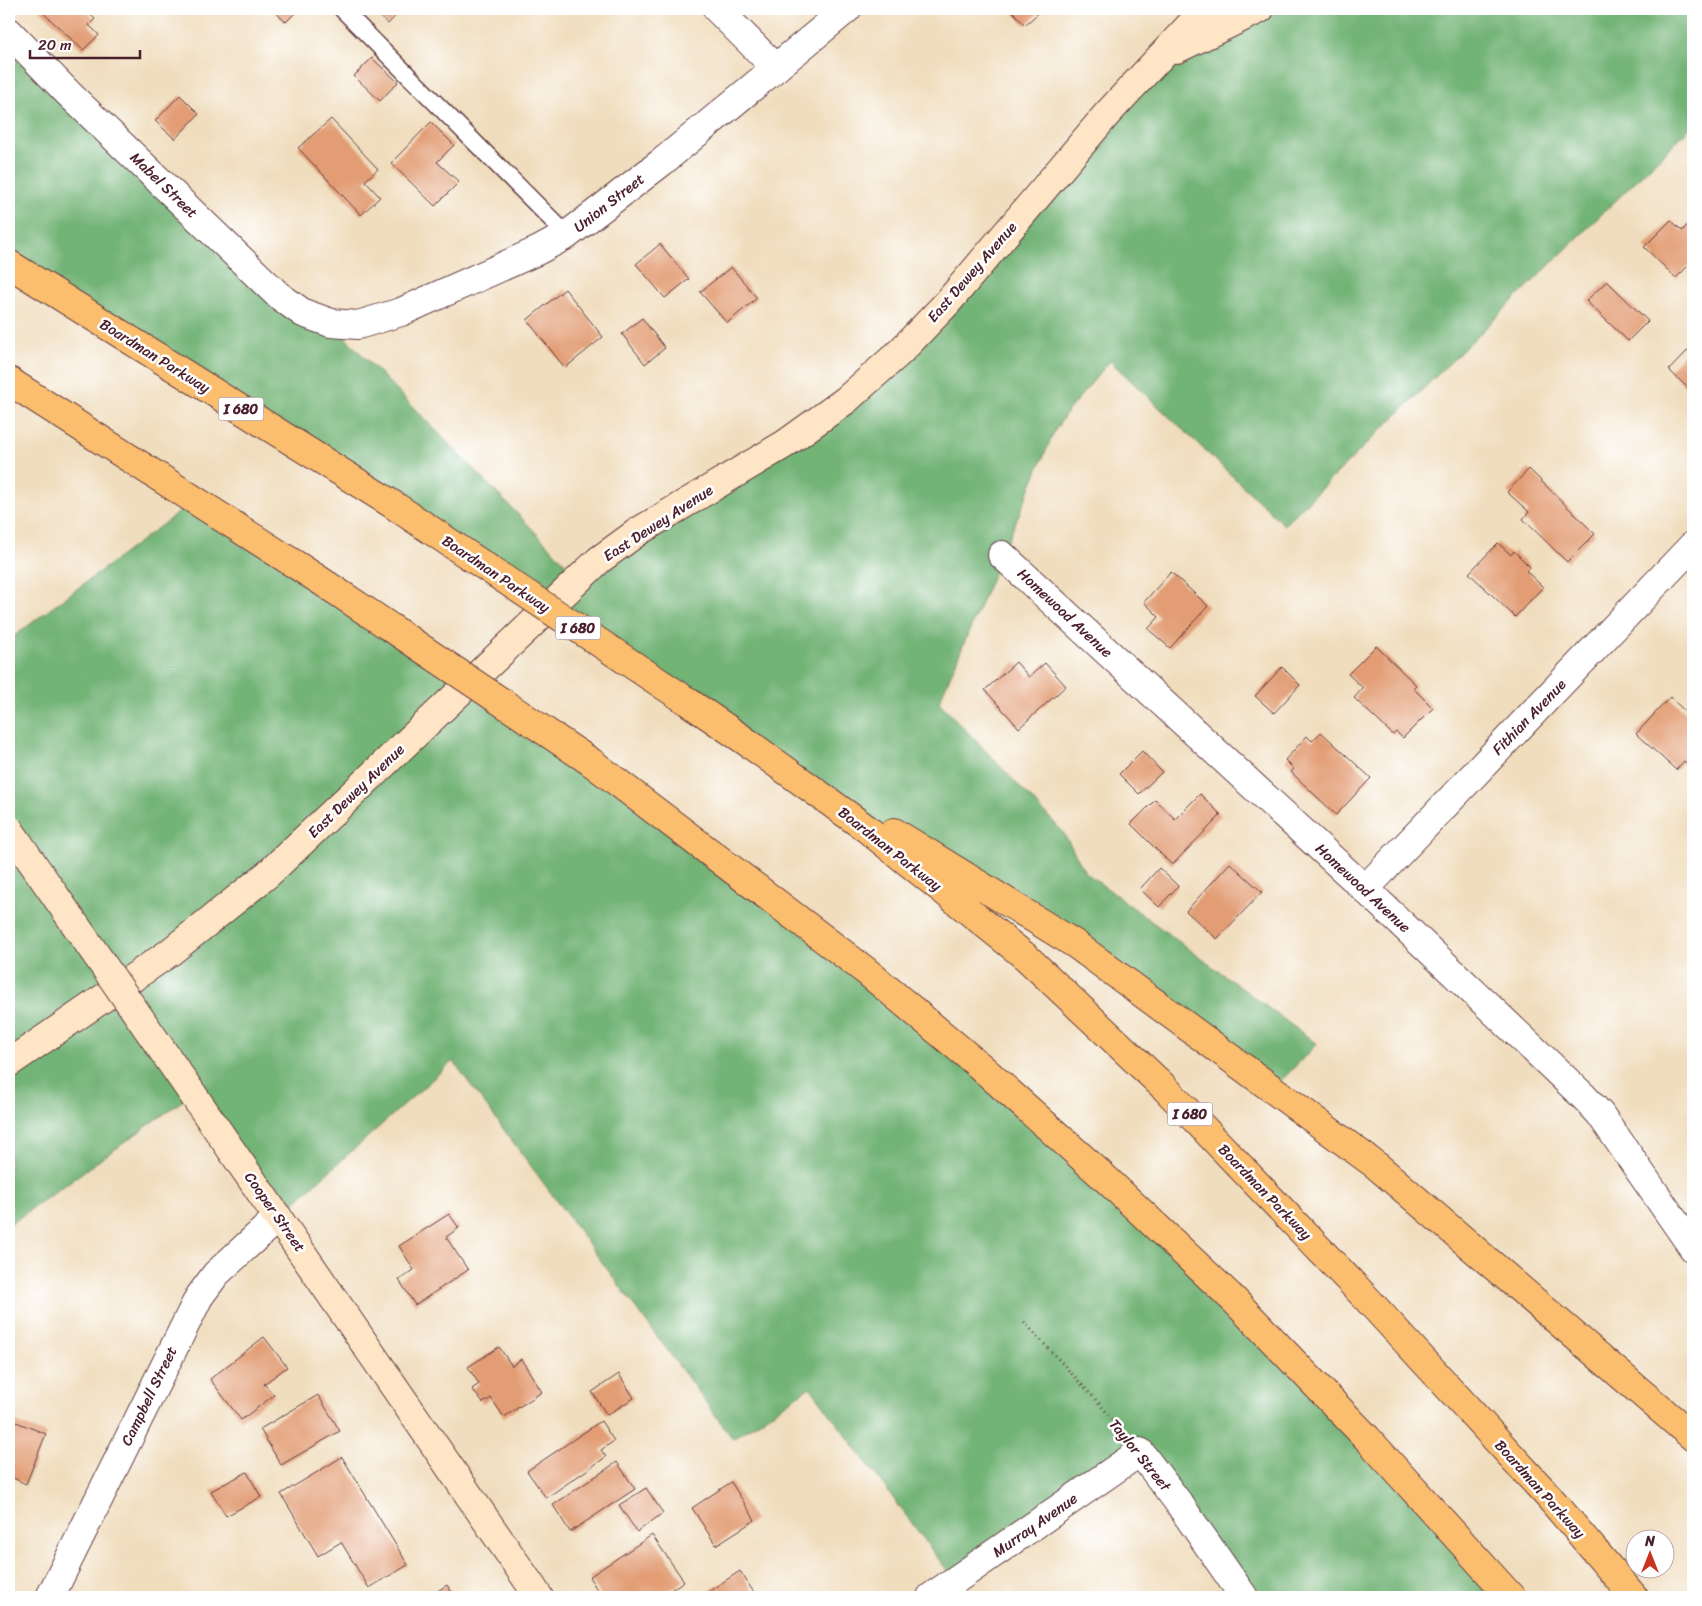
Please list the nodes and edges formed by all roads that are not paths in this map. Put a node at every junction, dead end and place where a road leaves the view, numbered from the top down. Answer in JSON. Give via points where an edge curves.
{"nodes":[{"id":1,"x":342,"y":9,"type":"edge"},
{"id":2,"x":717,"y":9,"type":"edge"},
{"id":3,"x":847,"y":9,"type":"edge"},
{"id":4,"x":1205,"y":9,"type":"edge"},
{"id":5,"x":1260,"y":9,"type":"edge"},
{"id":6,"x":9,"y":32,"type":"edge"},
{"id":7,"x":1162,"y":56,"type":"junction"},
{"id":8,"x":776,"y":68,"type":"junction"},
{"id":9,"x":567,"y":235,"type":"junction"},
{"id":10,"x":9,"y":264,"type":"edge"},
{"id":11,"x":331,"y":323,"type":"joint"},
{"id":12,"x":9,"y":381,"type":"edge"},
{"id":13,"x":1693,"y":546,"type":"edge"},
{"id":14,"x":1002,"y":555,"type":"dead end"},
{"id":15,"x":744,"y":740,"type":"junction"},
{"id":16,"x":9,"y":828,"type":"edge"},
{"id":17,"x":1366,"y":889,"type":"junction"},
{"id":18,"x":9,"y":1063,"type":"edge"},
{"id":19,"x":278,"y":1217,"type":"junction"},
{"id":20,"x":1693,"y":1248,"type":"edge"},
{"id":21,"x":1693,"y":1437,"type":"edge"},
{"id":22,"x":1140,"y":1452,"type":"joint"},
{"id":23,"x":50,"y":1597,"type":"edge"},
{"id":24,"x":539,"y":1597,"type":"edge"},
{"id":25,"x":930,"y":1597,"type":"edge"},
{"id":26,"x":1244,"y":1597,"type":"edge"},
{"id":27,"x":1511,"y":1597,"type":"edge"},
{"id":28,"x":1634,"y":1597,"type":"edge"}],
"edges":[{"from":1,"to":9,"type":"lane"},
{"from":2,"to":8,"type":"street"},
{"from":3,"to":8,"type":"street","name":"Union Street"},
{"from":4,"to":7,"type":"street","name":"East Dewey Avenue"},
{"from":5,"to":7,"type":"street"},
{"from":6,"to":11,"type":"street","name":"Mabel Street","via":[[278,295],[303,313]]},
{"from":7,"to":18,"type":"street","name":"East Dewey Avenue","via":[[1107,114],[948,302],[860,388],[785,444],[639,531],[599,560],[268,874],[170,954]]},
{"from":8,"to":9,"type":"street","name":"Union Street"},
{"from":9,"to":11,"type":"street","name":"Union Street","via":[[401,312],[358,325]]},
{"from":10,"to":15,"type":"highway","name":"Boardman Parkway","number":"I 680","bridge":true,"via":[[392,504]]},
{"from":12,"to":27,"type":"highway","bridge":true,"via":[[321,581],[591,762],[866,970],[1106,1179],[1234,1301],[1367,1438]]},
{"from":13,"to":17,"type":"street","name":"Fithian Avenue"},
{"from":14,"to":17,"type":"street","name":"Homewood Avenue"},
{"from":15,"to":21,"type":"highway","via":[[1076,944],[1385,1172]]},
{"from":15,"to":28,"type":"highway","name":"Boardman Parkway","number":"I 680","via":[[867,829],[1026,957],[1165,1088],[1381,1314],[1549,1497]]},
{"from":16,"to":19,"type":"street","name":"Cooper Street","bridge":true},
{"from":17,"to":20,"type":"street","name":"Homewood Avenue","via":[[1595,1108]]},
{"from":19,"to":23,"type":"street","name":"Campbell Street","via":[[216,1274],[198,1297]]},
{"from":19,"to":24,"type":"street","name":"Cooper Street"},
{"from":22,"to":25,"type":"street","name":"Murray Avenue"},
{"from":22,"to":26,"type":"street","name":"Taylor Street"}]}
